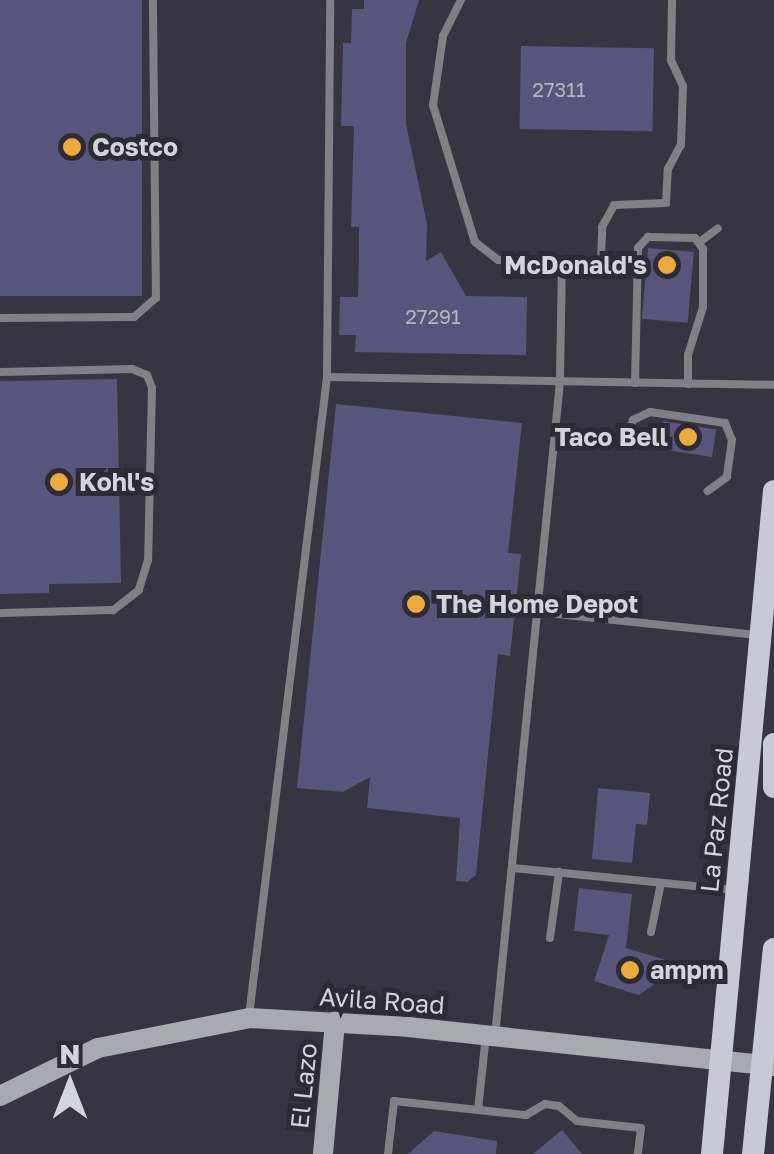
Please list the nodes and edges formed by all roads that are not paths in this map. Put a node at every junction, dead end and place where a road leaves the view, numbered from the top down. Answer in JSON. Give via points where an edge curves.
{"nodes":[{"id":1,"x":154,"y":0,"type":"edge"},
{"id":2,"x":330,"y":0,"type":"edge"},
{"id":3,"x":461,"y":0,"type":"edge"},
{"id":4,"x":672,"y":0,"type":"edge"},
{"id":5,"x":718,"y":228,"type":"dead end"},
{"id":6,"x":701,"y":242,"type":"junction"},
{"id":7,"x":562,"y":262,"type":"junction"},
{"id":8,"x":0,"y":318,"type":"edge"},
{"id":9,"x":0,"y":372,"type":"edge"},
{"id":10,"x":327,"y":378,"type":"junction"},
{"id":11,"x":560,"y":382,"type":"junction"},
{"id":12,"x":635,"y":383,"type":"junction"},
{"id":13,"x":688,"y":384,"type":"junction"},
{"id":14,"x":774,"y":385,"type":"edge"},
{"id":15,"x":628,"y":434,"type":"dead end"},
{"id":16,"x":708,"y":491,"type":"dead end"},
{"id":17,"x":774,"y":492,"type":"edge"},
{"id":18,"x":538,"y":612,"type":"junction"},
{"id":19,"x":0,"y":613,"type":"edge"},
{"id":20,"x":764,"y":636,"type":"junction"},
{"id":21,"x":774,"y":659,"type":"edge"},
{"id":22,"x":774,"y":744,"type":"edge"},
{"id":23,"x":774,"y":787,"type":"edge"},
{"id":24,"x":513,"y":868,"type":"junction"},
{"id":25,"x":560,"y":872,"type":"junction"},
{"id":26,"x":661,"y":883,"type":"junction"},
{"id":27,"x":737,"y":890,"type":"junction"},
{"id":28,"x":651,"y":932,"type":"dead end"},
{"id":29,"x":550,"y":938,"type":"dead end"},
{"id":30,"x":774,"y":950,"type":"edge"},
{"id":31,"x":248,"y":1018,"type":"junction"},
{"id":32,"x":336,"y":1022,"type":"junction"},
{"id":33,"x":490,"y":1036,"type":"junction"},
{"id":34,"x":722,"y":1060,"type":"junction"},
{"id":35,"x":769,"y":1065,"type":"edge"},
{"id":36,"x":0,"y":1096,"type":"edge"},
{"id":37,"x":478,"y":1110,"type":"junction"},
{"id":38,"x":322,"y":1154,"type":"edge"},
{"id":39,"x":388,"y":1154,"type":"edge"},
{"id":40,"x":638,"y":1154,"type":"edge"},
{"id":41,"x":712,"y":1154,"type":"edge"},
{"id":42,"x":753,"y":1154,"type":"edge"}],
"edges":[{"from":1,"to":8,"type":"lane","via":[[156,298],[134,317]]},
{"from":2,"to":10,"type":"lane"},
{"from":3,"to":7,"type":"lane","via":[[442,36],[434,105],[475,242],[498,260]]},
{"from":4,"to":7,"type":"lane","via":[[671,60],[683,86],[682,146],[668,169],[666,203],[614,206],[602,227],[601,262]]},
{"from":5,"to":6,"type":"lane"},
{"from":6,"to":12,"type":"lane","via":[[648,237],[638,248]]},
{"from":6,"to":13,"type":"lane","via":[[703,306]]},
{"from":7,"to":11,"type":"lane"},
{"from":9,"to":19,"type":"lane","via":[[132,370],[147,375],[152,388],[148,560],[139,590],[126,603],[96,612]]},
{"from":10,"to":11,"type":"lane"},
{"from":10,"to":31,"type":"lane"},
{"from":11,"to":12,"type":"lane"},
{"from":11,"to":18,"type":"lane"},
{"from":12,"to":13,"type":"lane"},
{"from":13,"to":14,"type":"lane"},
{"from":15,"to":16,"type":"lane","via":[[633,420],[650,412],[725,423],[732,440],[728,477]]},
{"from":17,"to":20,"type":"main road","name":"La Paz Road"},
{"from":18,"to":20,"type":"lane"},
{"from":18,"to":24,"type":"lane"},
{"from":20,"to":21,"type":"main road"},
{"from":20,"to":27,"type":"main road","name":"La Paz Road"},
{"from":22,"to":23,"type":"main road"},
{"from":24,"to":25,"type":"lane"},
{"from":24,"to":33,"type":"lane"},
{"from":25,"to":26,"type":"lane"},
{"from":25,"to":29,"type":"lane"},
{"from":26,"to":27,"type":"lane"},
{"from":26,"to":28,"type":"lane"},
{"from":27,"to":34,"type":"main road","name":"La Paz Road"},
{"from":30,"to":35,"type":"main road"},
{"from":31,"to":32,"type":"main road","name":"Avila Road"},
{"from":31,"to":36,"type":"main road","name":"Avila Road","via":[[98,1048]]},
{"from":32,"to":33,"type":"main road","name":"Avila Road"},
{"from":32,"to":38,"type":"main road","name":"El Lazo"},
{"from":33,"to":34,"type":"main road","name":"Avila Road"},
{"from":33,"to":37,"type":"lane"},
{"from":34,"to":35,"type":"main road","name":"Avila Road"},
{"from":34,"to":41,"type":"main road","name":"La Paz Road"},
{"from":35,"to":42,"type":"main road"},
{"from":37,"to":39,"type":"lane","via":[[394,1102]]},
{"from":37,"to":40,"type":"lane","via":[[526,1115],[545,1104],[559,1106],[577,1122],[641,1128]]}]}
